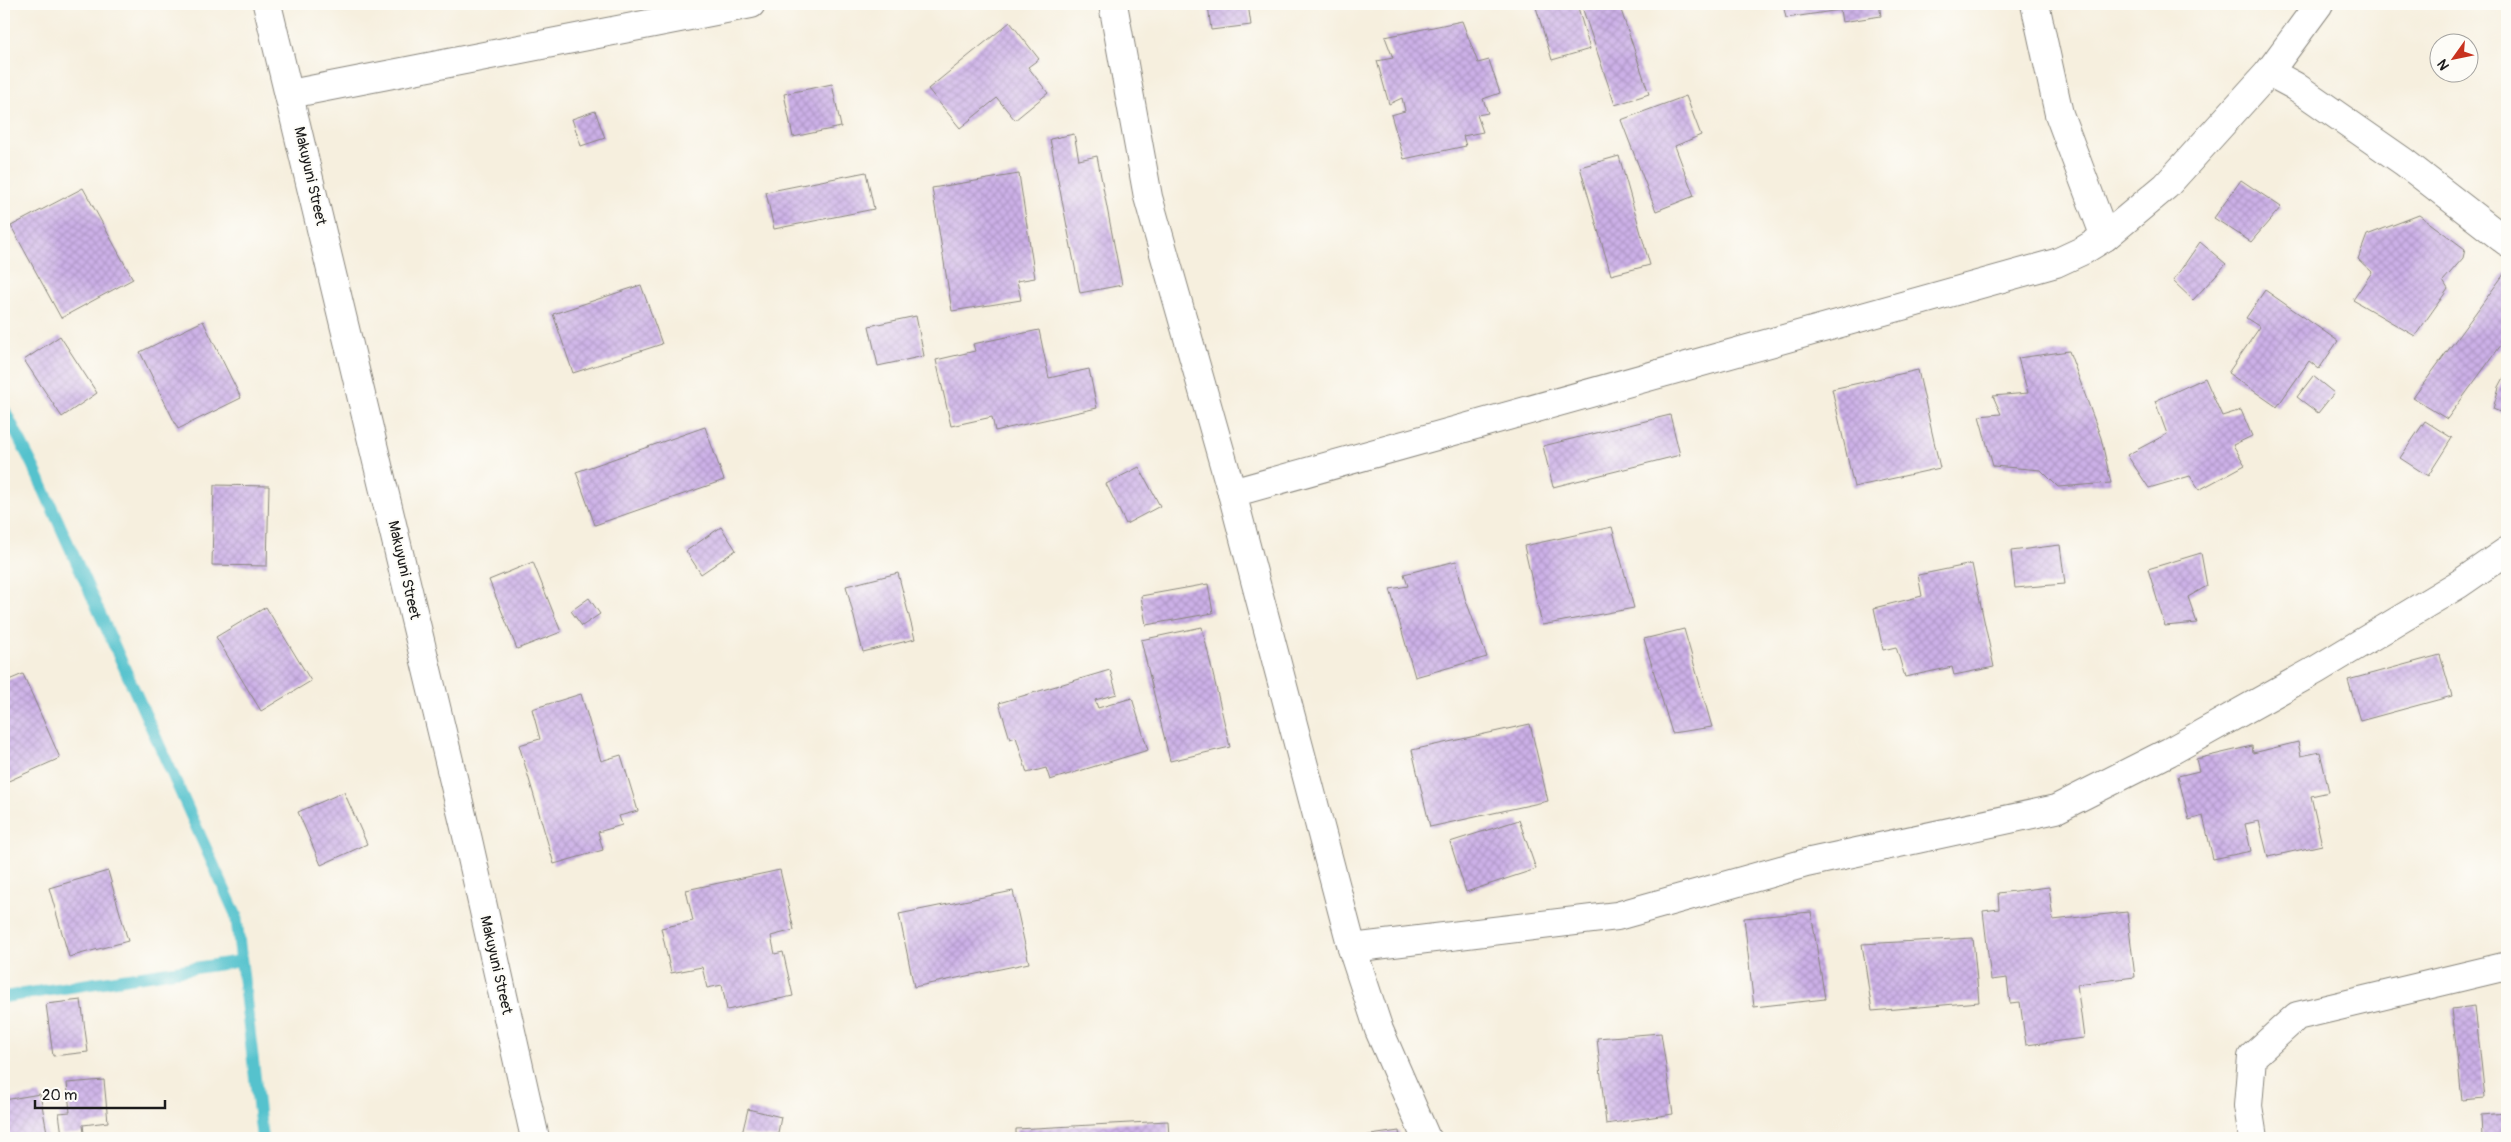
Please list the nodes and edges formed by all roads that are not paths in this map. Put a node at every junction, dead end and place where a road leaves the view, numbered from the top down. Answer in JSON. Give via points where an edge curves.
{"nodes":[{"id":1,"x":267,"y":4,"type":"edge"},
{"id":2,"x":751,"y":4,"type":"edge"},
{"id":3,"x":1113,"y":4,"type":"edge"},
{"id":4,"x":2035,"y":4,"type":"edge"},
{"id":5,"x":2319,"y":4,"type":"edge"},
{"id":6,"x":2269,"y":72,"type":"junction"},
{"id":7,"x":290,"y":94,"type":"junction"},
{"id":8,"x":2105,"y":237,"type":"junction"},
{"id":9,"x":2507,"y":242,"type":"edge"},
{"id":10,"x":1232,"y":493,"type":"junction"},
{"id":11,"x":2507,"y":551,"type":"edge"},
{"id":12,"x":1352,"y":948,"type":"junction"},
{"id":13,"x":2507,"y":966,"type":"edge"},
{"id":14,"x":535,"y":1138,"type":"edge"},
{"id":15,"x":1426,"y":1138,"type":"edge"},
{"id":16,"x":2253,"y":1138,"type":"edge"}],
"edges":[{"from":1,"to":7,"type":"street","name":"Makuyuni Street"},
{"from":2,"to":7,"type":"street"},
{"from":3,"to":10,"type":"street","via":[[1148,197]]},
{"from":4,"to":8,"type":"street","via":[[2059,114]]},
{"from":5,"to":6,"type":"street"},
{"from":6,"to":8,"type":"street","via":[[2166,186]]},
{"from":6,"to":9,"type":"street","via":[[2296,86],[2404,162]]},
{"from":7,"to":14,"type":"street","name":"Makuyuni Street","via":[[466,830]]},
{"from":8,"to":10,"type":"street","via":[[2056,263]]},
{"from":10,"to":12,"type":"street"},
{"from":11,"to":12,"type":"street","via":[[2459,584],[2316,670],[2169,752],[2056,809],[1806,863],[1617,916]]},
{"from":12,"to":15,"type":"street","via":[[1379,1030]]},
{"from":13,"to":16,"type":"street","via":[[2297,1016],[2252,1057],[2248,1106]]}]}
